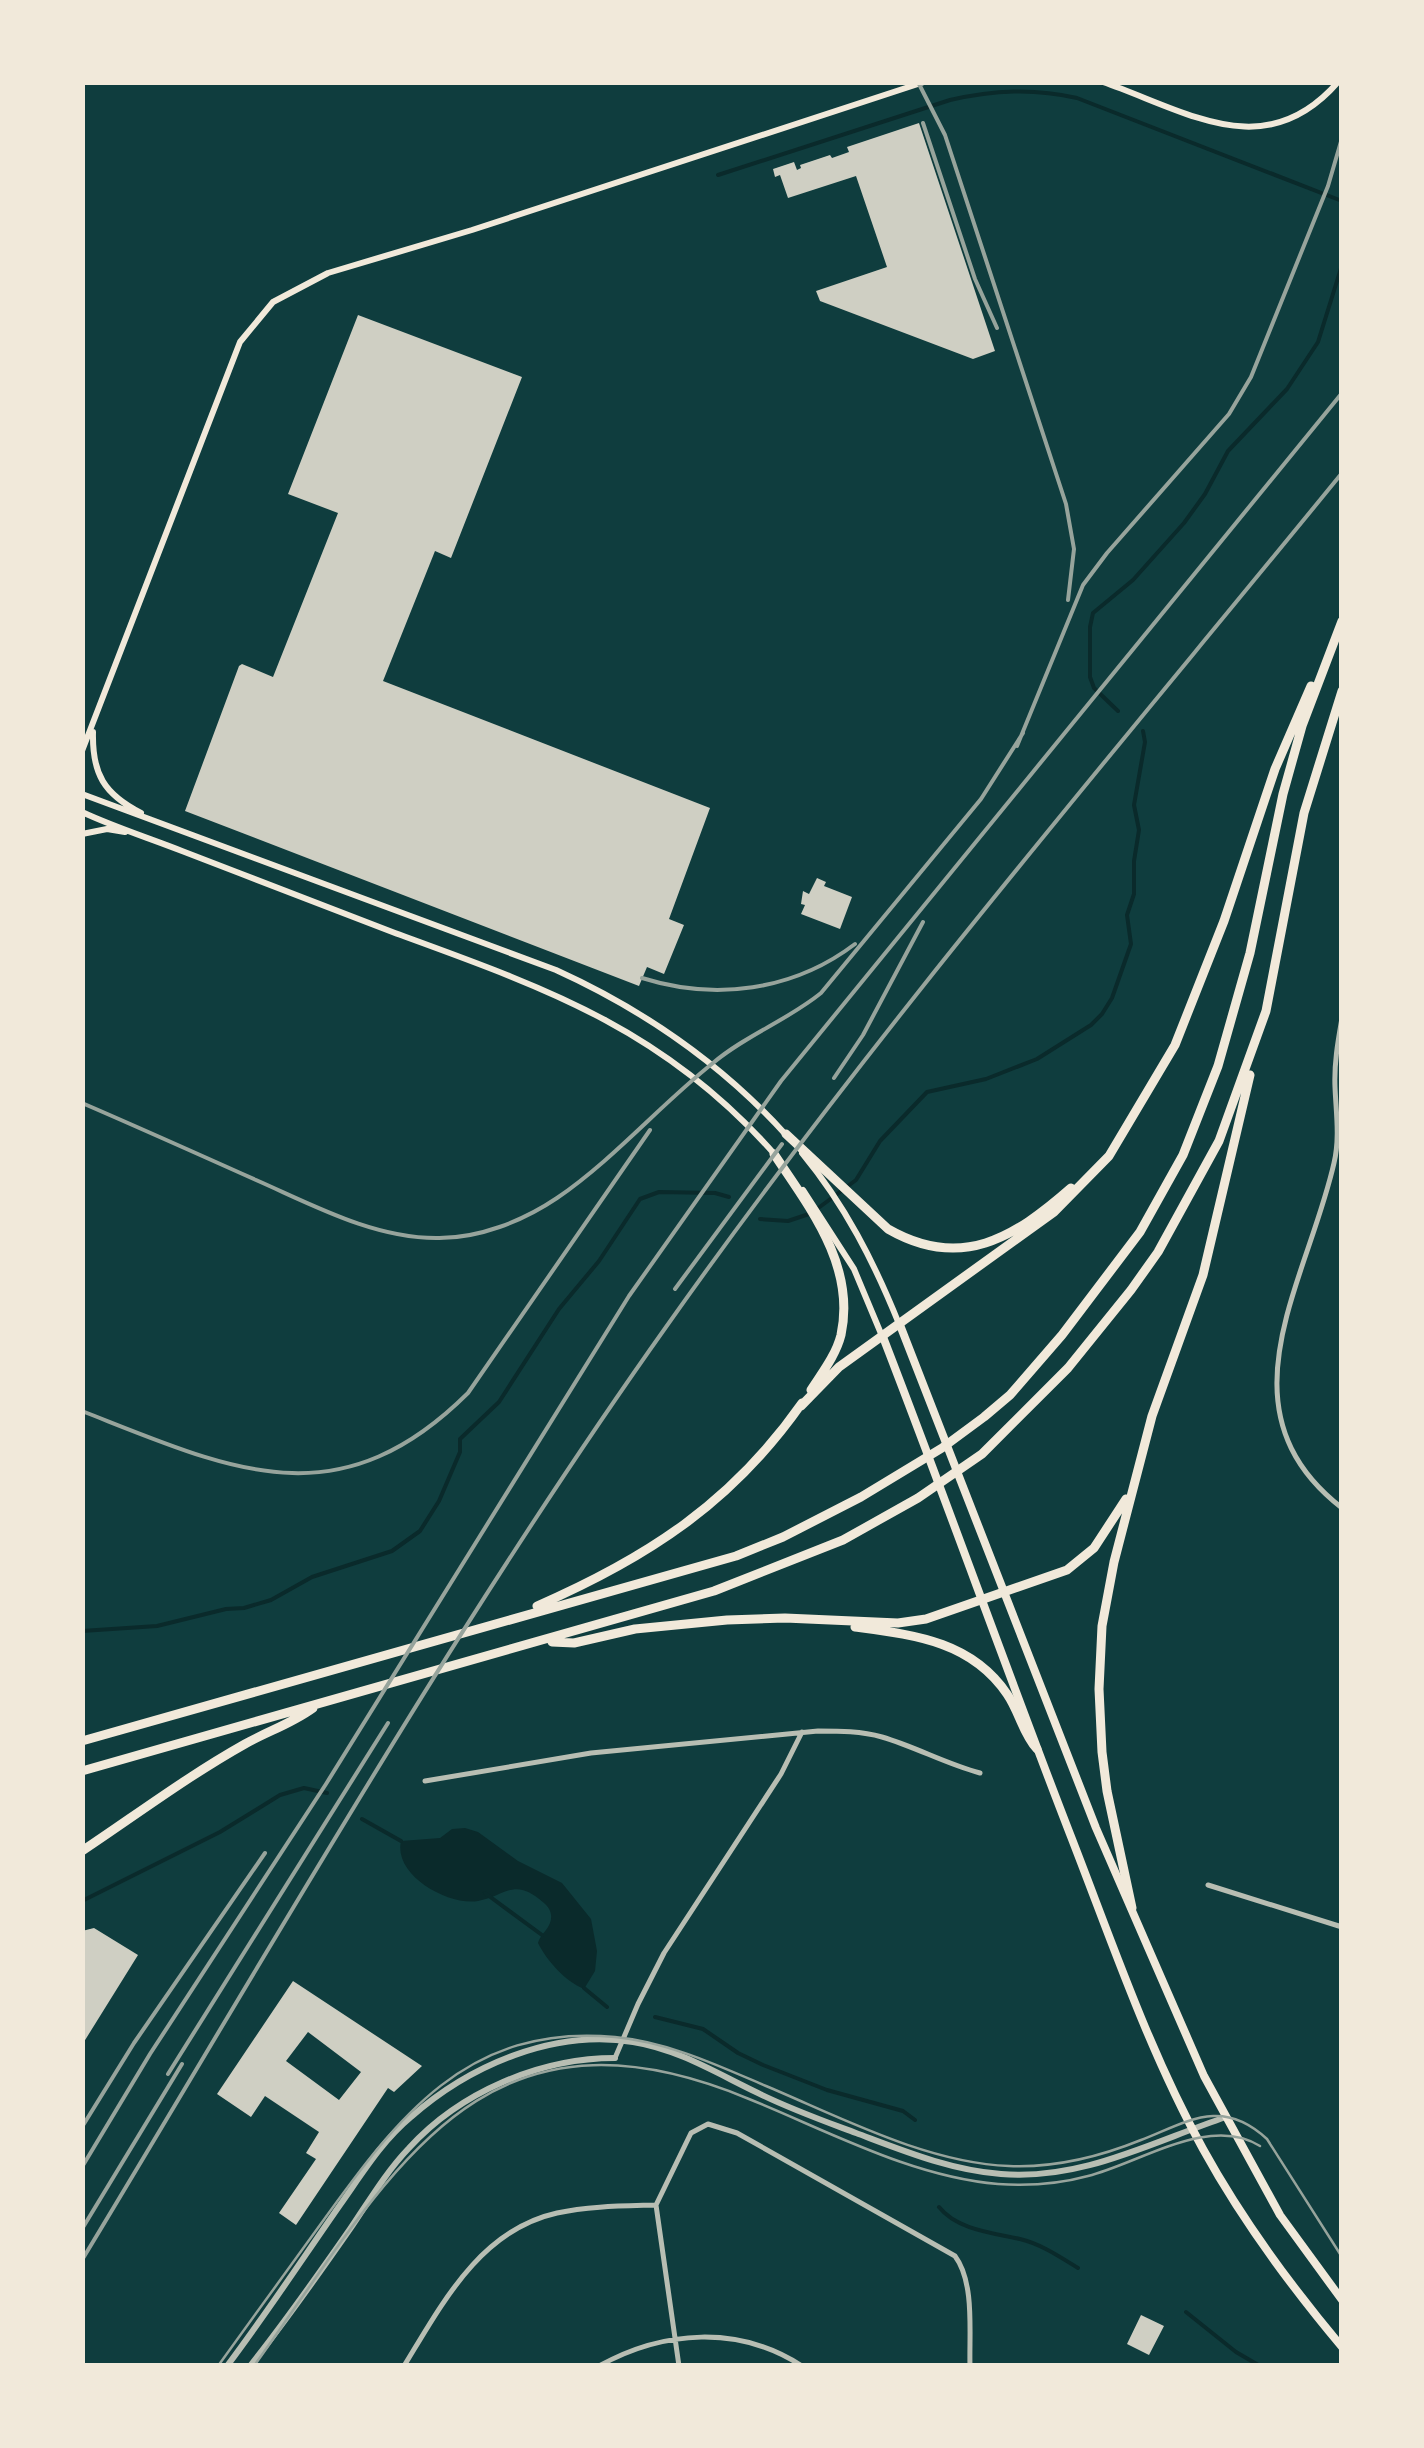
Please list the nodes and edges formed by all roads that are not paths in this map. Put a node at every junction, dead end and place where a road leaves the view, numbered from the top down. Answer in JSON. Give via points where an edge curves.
{"nodes":[{"id":1,"x":924,"y":82,"type":"edge"},
{"id":2,"x":1104,"y":82,"type":"edge"},
{"id":3,"x":1338,"y":82,"type":"edge"},
{"id":4,"x":1342,"y":620,"type":"edge"},
{"id":5,"x":1332,"y":645,"type":"junction"},
{"id":6,"x":1342,"y":691,"type":"edge"},
{"id":7,"x":93,"y":726,"type":"junction"},
{"id":8,"x":82,"y":750,"type":"edge"},
{"id":9,"x":82,"y":794,"type":"edge"},
{"id":10,"x":82,"y":812,"type":"edge"},
{"id":11,"x":171,"y":828,"type":"junction"},
{"id":12,"x":82,"y":834,"type":"edge"},
{"id":13,"x":138,"y":834,"type":"junction"},
{"id":14,"x":1266,"y":1012,"type":"junction"},
{"id":15,"x":1342,"y":1018,"type":"edge"},
{"id":16,"x":1133,"y":1119,"type":"junction"},
{"id":17,"x":786,"y":1134,"type":"junction"},
{"id":18,"x":774,"y":1154,"type":"joint"},
{"id":19,"x":840,"y":1256,"type":"junction"},
{"id":20,"x":900,"y":1325,"type":"junction"},
{"id":21,"x":882,"y":1337,"type":"junction"},
{"id":22,"x":800,"y":1406,"type":"junction"},
{"id":23,"x":1133,"y":1483,"type":"junction"},
{"id":24,"x":1342,"y":1508,"type":"edge"},
{"id":25,"x":1006,"y":1594,"type":"junction"},
{"id":26,"x":983,"y":1600,"type":"junction"},
{"id":27,"x":512,"y":1617,"type":"junction"},
{"id":28,"x":803,"y":1620,"type":"junction"},
{"id":29,"x":544,"y":1642,"type":"junction"},
{"id":30,"x":319,"y":1703,"type":"junction"},
{"id":31,"x":802,"y":1732,"type":"junction"},
{"id":32,"x":82,"y":1741,"type":"edge"},
{"id":33,"x":1037,"y":1750,"type":"junction"},
{"id":34,"x":82,"y":1771,"type":"edge"},
{"id":35,"x":980,"y":1772,"type":"dead end"},
{"id":36,"x":426,"y":1781,"type":"dead end"},
{"id":37,"x":82,"y":1852,"type":"edge"},
{"id":38,"x":1208,"y":1885,"type":"dead end"},
{"id":39,"x":1132,"y":1908,"type":"junction"},
{"id":40,"x":1342,"y":1927,"type":"edge"},
{"id":41,"x":623,"y":2041,"type":"junction"},
{"id":42,"x":616,"y":2058,"type":"joint"},
{"id":43,"x":1226,"y":2117,"type":"junction"},
{"id":44,"x":1192,"y":2128,"type":"junction"},
{"id":45,"x":656,"y":2205,"type":"junction"},
{"id":46,"x":1342,"y":2300,"type":"edge"},
{"id":47,"x":675,"y":2340,"type":"junction"},
{"id":48,"x":1342,"y":2348,"type":"edge"},
{"id":49,"x":228,"y":2366,"type":"edge"},
{"id":50,"x":250,"y":2366,"type":"edge"},
{"id":51,"x":404,"y":2366,"type":"edge"},
{"id":52,"x":599,"y":2366,"type":"edge"},
{"id":53,"x":679,"y":2366,"type":"edge"},
{"id":54,"x":802,"y":2366,"type":"edge"},
{"id":55,"x":970,"y":2366,"type":"edge"}],
"edges":[{"from":1,"to":7,"type":"main road","via":[[328,273],[273,302],[240,342]]},
{"from":2,"to":3,"type":"main road","via":[[1204,122],[1250,128],[1296,116]]},
{"from":4,"to":5,"type":"highway"},
{"from":5,"to":16,"type":"highway","via":[[1296,716],[1192,1006]]},
{"from":5,"to":27,"type":"highway","via":[[1302,726],[1237,1006],[1202,1110],[1140,1232],[1062,1334],[1010,1395],[963,1434],[820,1519],[736,1556]]},
{"from":6,"to":14,"type":"highway","via":[[1304,813]]},
{"from":7,"to":8,"type":"main road"},
{"from":7,"to":11,"type":"main road","via":[[94,766],[104,784],[125,805]]},
{"from":9,"to":11,"type":"main road"},
{"from":10,"to":13,"type":"main road"},
{"from":11,"to":17,"type":"main road","via":[[597,988],[724,1074]]},
{"from":12,"to":13,"type":"main road"},
{"from":13,"to":18,"type":"main road","via":[[558,994],[657,1050],[737,1113]]},
{"from":14,"to":23,"type":"highway","via":[[1203,1275]]},
{"from":14,"to":29,"type":"highway","via":[[1219,1140],[1158,1252],[1068,1368],[982,1454],[918,1498],[798,1560]]},
{"from":15,"to":24,"type":"street","via":[[1338,1143],[1293,1290],[1276,1373],[1287,1441],[1308,1476]]},
{"from":16,"to":17,"type":"highway","via":[[1044,1211],[978,1248],[958,1250],[888,1229]]},
{"from":16,"to":20,"type":"highway","via":[[1110,1156],[1054,1212]]},
{"from":17,"to":20,"type":"main road","via":[[864,1243]]},
{"from":18,"to":19,"type":"highway"},
{"from":19,"to":21,"type":"main road"},
{"from":19,"to":22,"type":"highway","via":[[841,1333]]},
{"from":20,"to":21,"type":"highway"},
{"from":20,"to":25,"type":"main road"},
{"from":21,"to":22,"type":"highway"},
{"from":21,"to":26,"type":"main road"},
{"from":22,"to":27,"type":"highway","via":[[755,1464],[700,1516],[630,1561]]},
{"from":23,"to":25,"type":"highway","via":[[1105,1535],[1080,1562]]},
{"from":23,"to":39,"type":"highway","via":[[1102,1626],[1099,1688],[1107,1791]]},
{"from":25,"to":26,"type":"highway"},
{"from":25,"to":39,"type":"main road"},
{"from":26,"to":28,"type":"highway","via":[[898,1624]]},
{"from":26,"to":33,"type":"main road"},
{"from":27,"to":32,"type":"highway"},
{"from":28,"to":29,"type":"highway","via":[[727,1620]]},
{"from":28,"to":33,"type":"highway","via":[[918,1636],[967,1655],[1008,1694]]},
{"from":29,"to":30,"type":"highway"},
{"from":30,"to":34,"type":"highway"},
{"from":30,"to":37,"type":"highway","via":[[201,1771]]},
{"from":31,"to":35,"type":"street","via":[[883,1737]]},
{"from":31,"to":36,"type":"street","via":[[591,1753]]},
{"from":31,"to":41,"type":"street","via":[[664,1954]]},
{"from":33,"to":44,"type":"main road"},
{"from":38,"to":40,"type":"street"},
{"from":39,"to":43,"type":"main road"},
{"from":41,"to":42,"type":"street"},
{"from":41,"to":44,"type":"street","via":[[692,2061],[886,2145],[979,2172],[1081,2168]]},
{"from":41,"to":49,"type":"street","via":[[567,2043],[511,2056],[451,2086],[410,2117],[376,2154]]},
{"from":42,"to":50,"type":"street","via":[[542,2066],[462,2104],[426,2132],[386,2176]]},
{"from":43,"to":44,"type":"street"},
{"from":43,"to":46,"type":"main road","via":[[1280,2214]]},
{"from":44,"to":48,"type":"main road","via":[[1284,2277]]},
{"from":45,"to":47,"type":"street"},
{"from":45,"to":51,"type":"street","via":[[571,2210],[511,2232],[468,2269]]},
{"from":45,"to":55,"type":"street","via":[[698,2127],[737,2133],[956,2256],[966,2286]]},
{"from":47,"to":52,"type":"street"},
{"from":47,"to":53,"type":"street"},
{"from":47,"to":54,"type":"street","via":[[754,2341]]}]}
